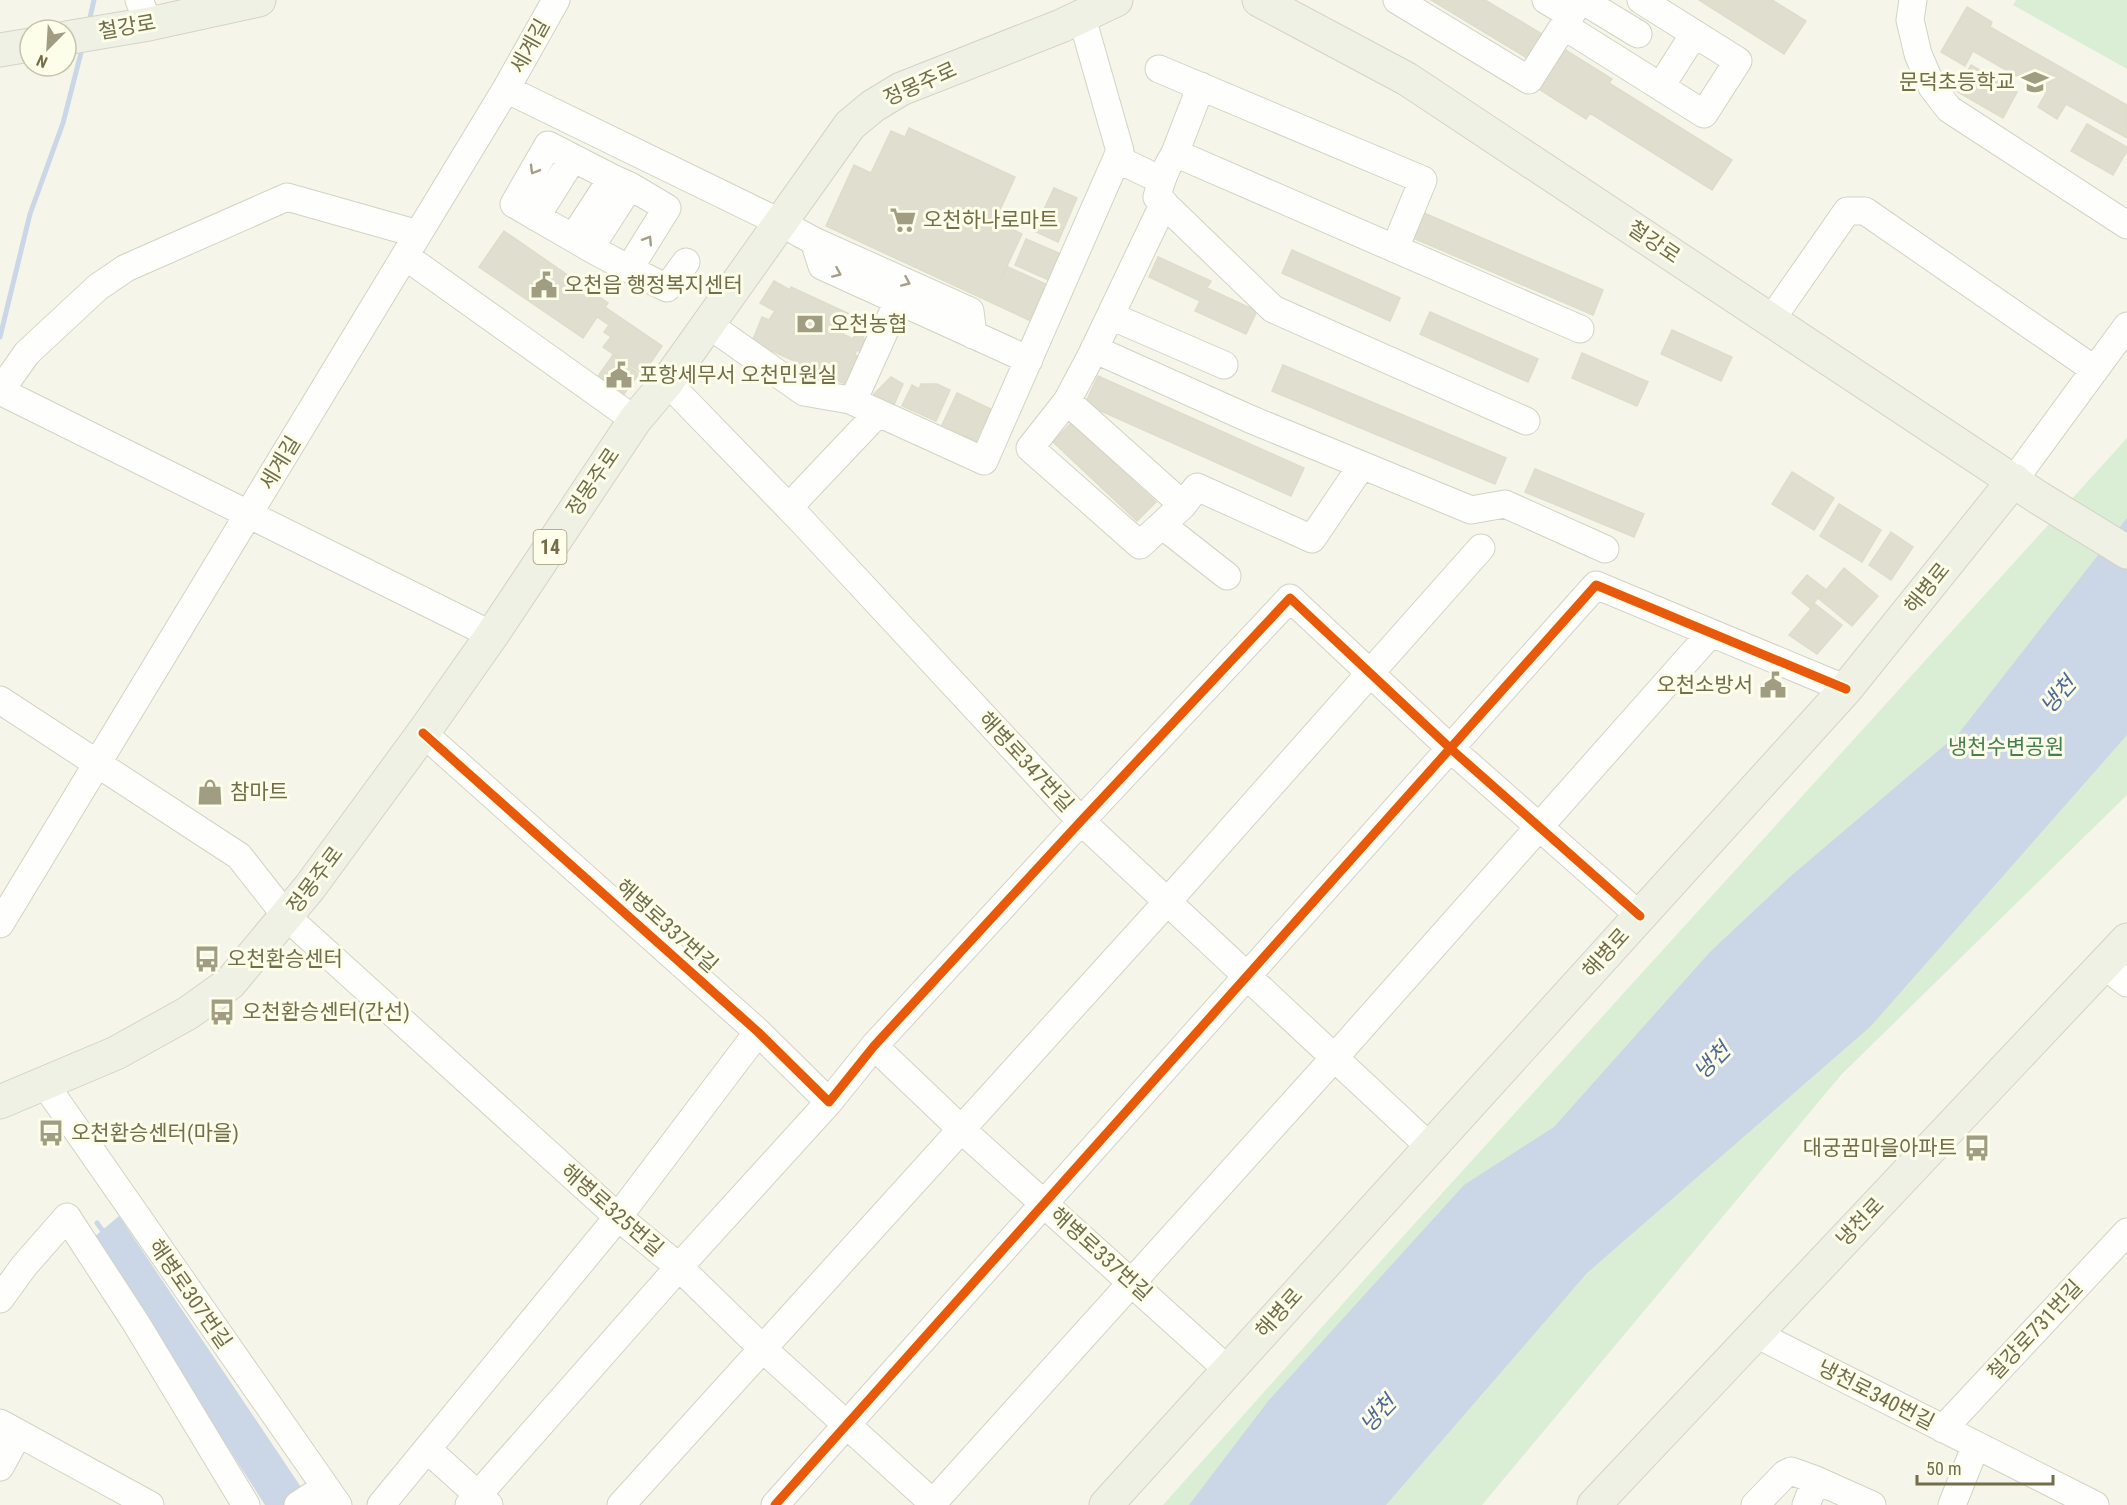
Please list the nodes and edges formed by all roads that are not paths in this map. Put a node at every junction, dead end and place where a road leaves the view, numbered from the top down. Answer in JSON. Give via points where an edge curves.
{"nodes":[{"id":1,"x":259,"y":0,"type":"edge"},
{"id":2,"x":556,"y":0,"type":"edge"},
{"id":3,"x":1116,"y":0,"type":"edge"},
{"id":4,"x":1260,"y":0,"type":"edge"},
{"id":5,"x":1397,"y":0,"type":"edge"},
{"id":6,"x":1546,"y":0,"type":"edge"},
{"id":7,"x":1641,"y":0,"type":"edge"},
{"id":8,"x":1913,"y":0,"type":"edge"},
{"id":9,"x":1287,"y":9,"type":"edge"},
{"id":10,"x":1574,"y":10,"type":"edge"},
{"id":11,"x":1070,"y":15,"type":"edge"},
{"id":12,"x":136,"y":18,"type":"edge"},
{"id":13,"x":1638,"y":34,"type":"dead end"},
{"id":14,"x":1694,"y":34,"type":"junction"},
{"id":15,"x":78,"y":35,"type":"edge"},
{"id":16,"x":18,"y":47,"type":"edge"},
{"id":17,"x":0,"y":50,"type":"edge"},
{"id":18,"x":1159,"y":69,"type":"dead end"},
{"id":19,"x":1202,"y":86,"type":"junction"},
{"id":20,"x":1660,"y":86,"type":"junction"},
{"id":21,"x":506,"y":89,"type":"junction"},
{"id":22,"x":1175,"y":153,"type":"junction"},
{"id":23,"x":639,"y":154,"type":"junction"},
{"id":24,"x":1117,"y":159,"type":"junction"},
{"id":25,"x":621,"y":182,"type":"junction"},
{"id":26,"x":1162,"y":192,"type":"junction"},
{"id":27,"x":782,"y":224,"type":"junction"},
{"id":28,"x":2127,"y":225,"type":"edge"},
{"id":29,"x":814,"y":241,"type":"junction"},
{"id":30,"x":582,"y":243,"type":"junction"},
{"id":31,"x":411,"y":245,"type":"junction"},
{"id":32,"x":1395,"y":248,"type":"junction"},
{"id":33,"x":686,"y":262,"type":"dead end"},
{"id":34,"x":630,"y":269,"type":"junction"},
{"id":35,"x":898,"y":301,"type":"junction"},
{"id":36,"x":1111,"y":316,"type":"junction"},
{"id":37,"x":1771,"y":320,"type":"junction"},
{"id":38,"x":709,"y":325,"type":"junction"},
{"id":39,"x":2127,"y":326,"type":"edge"},
{"id":40,"x":1580,"y":329,"type":"dead end"},
{"id":41,"x":974,"y":335,"type":"junction"},
{"id":42,"x":1094,"y":349,"type":"junction"},
{"id":43,"x":1029,"y":360,"type":"junction"},
{"id":44,"x":1224,"y":365,"type":"dead end"},
{"id":45,"x":2095,"y":370,"type":"junction"},
{"id":46,"x":667,"y":382,"type":"junction"},
{"id":47,"x":0,"y":391,"type":"edge"},
{"id":48,"x":853,"y":401,"type":"junction"},
{"id":49,"x":1067,"y":401,"type":"junction"},
{"id":50,"x":878,"y":413,"type":"junction"},
{"id":51,"x":634,"y":420,"type":"junction"},
{"id":52,"x":1526,"y":422,"type":"dead end"},
{"id":53,"x":1362,"y":465,"type":"junction"},
{"id":54,"x":2027,"y":489,"type":"junction"},
{"id":55,"x":1183,"y":505,"type":"junction"},
{"id":56,"x":789,"y":507,"type":"junction"},
{"id":57,"x":248,"y":514,"type":"junction"},
{"id":58,"x":1162,"y":525,"type":"junction"},
{"id":59,"x":1481,"y":548,"type":"dead end"},
{"id":60,"x":1605,"y":549,"type":"dead end"},
{"id":61,"x":2127,"y":552,"type":"edge"},
{"id":62,"x":1227,"y":576,"type":"dead end"},
{"id":63,"x":1711,"y":633,"type":"junction"},
{"id":64,"x":492,"y":635,"type":"junction"},
{"id":65,"x":1370,"y":673,"type":"junction"},
{"id":66,"x":1846,"y":689,"type":"junction"},
{"id":67,"x":0,"y":700,"type":"edge"},
{"id":68,"x":423,"y":733,"type":"junction"},
{"id":69,"x":1451,"y":749,"type":"junction"},
{"id":70,"x":97,"y":764,"type":"junction"},
{"id":71,"x":1081,"y":820,"type":"junction"},
{"id":72,"x":1540,"y":827,"type":"junction"},
{"id":73,"x":1168,"y":901,"type":"junction"},
{"id":74,"x":1640,"y":916,"type":"junction"},
{"id":75,"x":287,"y":917,"type":"junction"},
{"id":76,"x":0,"y":924,"type":"edge"},
{"id":77,"x":2127,"y":940,"type":"edge"},
{"id":78,"x":2115,"y":974,"type":"edge"},
{"id":79,"x":1248,"y":976,"type":"junction"},
{"id":80,"x":758,"y":1032,"type":"junction"},
{"id":81,"x":874,"y":1046,"type":"junction"},
{"id":82,"x":1335,"y":1057,"type":"junction"},
{"id":83,"x":44,"y":1083,"type":"junction"},
{"id":84,"x":0,"y":1102,"type":"edge"},
{"id":85,"x":828,"y":1102,"type":"junction"},
{"id":86,"x":961,"y":1129,"type":"junction"},
{"id":87,"x":1430,"y":1147,"type":"junction"},
{"id":88,"x":1045,"y":1204,"type":"junction"},
{"id":89,"x":618,"y":1217,"type":"junction"},
{"id":90,"x":2127,"y":1232,"type":"edge"},
{"id":91,"x":679,"y":1267,"type":"junction"},
{"id":92,"x":1132,"y":1283,"type":"junction"},
{"id":93,"x":0,"y":1299,"type":"edge"},
{"id":94,"x":1754,"y":1333,"type":"junction"},
{"id":95,"x":762,"y":1348,"type":"junction"},
{"id":96,"x":1228,"y":1370,"type":"junction"},
{"id":97,"x":847,"y":1425,"type":"junction"},
{"id":98,"x":9,"y":1429,"type":"edge"},
{"id":99,"x":1943,"y":1429,"type":"junction"},
{"id":100,"x":1976,"y":1445,"type":"junction"},
{"id":101,"x":427,"y":1449,"type":"junction"},
{"id":102,"x":0,"y":1467,"type":"edge"},
{"id":103,"x":1816,"y":1480,"type":"junction"},
{"id":104,"x":319,"y":1498,"type":"edge"},
{"id":105,"x":479,"y":1502,"type":"edge"},
{"id":106,"x":933,"y":1504,"type":"edge"},
{"id":107,"x":150,"y":1505,"type":"edge"},
{"id":108,"x":246,"y":1505,"type":"edge"},
{"id":109,"x":381,"y":1505,"type":"edge"},
{"id":110,"x":621,"y":1505,"type":"edge"},
{"id":111,"x":775,"y":1505,"type":"edge"},
{"id":112,"x":1106,"y":1505,"type":"edge"},
{"id":113,"x":1594,"y":1505,"type":"edge"},
{"id":114,"x":1755,"y":1505,"type":"edge"},
{"id":115,"x":1806,"y":1505,"type":"edge"},
{"id":116,"x":1872,"y":1505,"type":"edge"},
{"id":117,"x":1952,"y":1505,"type":"edge"},
{"id":118,"x":2095,"y":1505,"type":"edge"}],
"edges":[{"from":1,"to":12,"type":"main road","name":"철강로"},
{"from":2,"to":21,"type":"street","name":"세계길"},
{"from":3,"to":11,"type":"main road","name":"정몽주로","number":"14"},
{"from":4,"to":9,"type":"main road","name":"철강로"},
{"from":5,"to":10,"type":"street","via":[[1529,80]]},
{"from":6,"to":10,"type":"street"},
{"from":7,"to":14,"type":"street"},
{"from":8,"to":28,"type":"street","via":[[1910,20],[1918,54],[1932,87],[1949,109]]},
{"from":9,"to":37,"type":"main road","name":"철강로","via":[[1407,79]]},
{"from":10,"to":13,"type":"street"},
{"from":10,"to":20,"type":"street"},
{"from":11,"to":24,"type":"street","via":[[1120,151]]},
{"from":11,"to":27,"type":"main road","name":"정몽주로","number":"14","via":[[901,89],[873,106],[850,125]]},
{"from":12,"to":15,"type":"main road","name":"철강로"},
{"from":14,"to":20,"type":"street"},
{"from":14,"to":20,"type":"street","via":[[1738,61],[1704,114]]},
{"from":16,"to":17,"type":"main road"},
{"from":18,"to":19,"type":"street"},
{"from":19,"to":22,"type":"street"},
{"from":19,"to":32,"type":"street","via":[[1424,180]]},
{"from":21,"to":23,"type":"street"},
{"from":21,"to":31,"type":"street","name":"세계길"},
{"from":22,"to":26,"type":"street"},
{"from":22,"to":32,"type":"street"},
{"from":23,"to":25,"type":"street"},
{"from":23,"to":27,"type":"street"},
{"from":24,"to":26,"type":"street"},
{"from":24,"to":43,"type":"street"},
{"from":25,"to":30,"type":"street"},
{"from":25,"to":30,"type":"street","one_way":true,"via":[[548,145],[514,204]]},
{"from":34,"to":25,"type":"street","one_way":true,"via":[[667,208]]},
{"from":26,"to":36,"type":"street"},
{"from":26,"to":52,"type":"street","via":[[1273,309]]},
{"from":27,"to":29,"type":"street"},
{"from":27,"to":38,"type":"main road","name":"정몽주로","number":"14"},
{"from":29,"to":35,"type":"street","one_way":true,"via":[[822,266]]},
{"from":29,"to":41,"type":"street","one_way":true,"via":[[970,311]]},
{"from":30,"to":34,"type":"street"},
{"from":31,"to":47,"type":"street","via":[[286,197],[126,268],[98,287],[27,353]]},
{"from":31,"to":51,"type":"street"},
{"from":31,"to":57,"type":"street","name":"세계길"},
{"from":32,"to":40,"type":"street"},
{"from":33,"to":34,"type":"street","via":[[667,288]]},
{"from":35,"to":41,"type":"street"},
{"from":35,"to":48,"type":"street"},
{"from":36,"to":42,"type":"street"},
{"from":36,"to":44,"type":"street"},
{"from":37,"to":45,"type":"street","via":[[1846,211],[1865,211]]},
{"from":37,"to":54,"type":"main road","name":"철강로"},
{"from":38,"to":46,"type":"main road","name":"정몽주로","number":"14"},
{"from":38,"to":48,"type":"street","via":[[804,392]]},
{"from":39,"to":45,"type":"street","name":"해병로"},
{"from":41,"to":43,"type":"street"},
{"from":42,"to":49,"type":"street"},
{"from":42,"to":53,"type":"street"},
{"from":43,"to":50,"type":"street","via":[[984,461]]},
{"from":45,"to":54,"type":"street","name":"해병로"},
{"from":46,"to":51,"type":"main road","name":"정몽주로","number":"14"},
{"from":46,"to":56,"type":"street","name":"해병로347번길"},
{"from":47,"to":57,"type":"street"},
{"from":48,"to":50,"type":"street"},
{"from":49,"to":55,"type":"street"},
{"from":49,"to":58,"type":"street","via":[[1030,448],[1140,545]]},
{"from":50,"to":56,"type":"street"},
{"from":51,"to":64,"type":"main road","name":"정몽주로","number":"14"},
{"from":53,"to":55,"type":"street","via":[[1312,539],[1197,487]]},
{"from":53,"to":60,"type":"street","via":[[1471,510],[1505,504]]},
{"from":54,"to":61,"type":"main road","name":"철강로"},
{"from":54,"to":66,"type":"main road","name":"해병로"},
{"from":55,"to":58,"type":"street"},
{"from":56,"to":71,"type":"street","name":"해병로347번길"},
{"from":57,"to":64,"type":"street"},
{"from":57,"to":70,"type":"street","name":"세계길"},
{"from":58,"to":62,"type":"street"},
{"from":59,"to":65,"type":"street"},
{"from":63,"to":66,"type":"street"},
{"from":63,"to":69,"type":"street","via":[[1596,585]]},
{"from":63,"to":72,"type":"street"},
{"from":64,"to":68,"type":"main road","name":"정몽주로","number":"14"},
{"from":65,"to":69,"type":"street"},
{"from":65,"to":71,"type":"street","via":[[1290,598]]},
{"from":65,"to":73,"type":"street"},
{"from":66,"to":74,"type":"main road","name":"해병로"},
{"from":67,"to":70,"type":"street","name":"해병로325번길"},
{"from":68,"to":75,"type":"main road","name":"정몽주로","number":"14"},
{"from":68,"to":80,"type":"street","name":"해병로337번길"},
{"from":69,"to":72,"type":"street"},
{"from":69,"to":79,"type":"street"},
{"from":70,"to":75,"type":"street","name":"해병로325번길","via":[[239,856]]},
{"from":70,"to":76,"type":"street","name":"세계길"},
{"from":71,"to":73,"type":"street","name":"해병로347번길"},
{"from":71,"to":81,"type":"street"},
{"from":72,"to":74,"type":"street"},
{"from":72,"to":82,"type":"street"},
{"from":73,"to":79,"type":"street","name":"해병로347번길"},
{"from":73,"to":86,"type":"street"},
{"from":74,"to":87,"type":"main road","name":"해병로"},
{"from":75,"to":83,"type":"main road","name":"정몽주로","number":"14","via":[[230,982],[188,1012],[116,1053]]},
{"from":75,"to":89,"type":"street","name":"해병로325번길"},
{"from":77,"to":78,"type":"main road","name":"냉천로"},
{"from":78,"to":94,"type":"main road","name":"냉천로"},
{"from":79,"to":82,"type":"street","name":"해병로347번길"},
{"from":79,"to":88,"type":"street"},
{"from":80,"to":85,"type":"street","name":"해병로337번길"},
{"from":80,"to":89,"type":"street"},
{"from":81,"to":85,"type":"street"},
{"from":81,"to":86,"type":"street","name":"해병로337번길"},
{"from":82,"to":87,"type":"street","name":"해병로347번길"},
{"from":82,"to":92,"type":"street"},
{"from":83,"to":84,"type":"main road","name":"정몽주로","number":"14"},
{"from":83,"to":104,"type":"street","name":"해병로307번길"},
{"from":85,"to":91,"type":"street"},
{"from":86,"to":88,"type":"street","name":"해병로337번길"},
{"from":86,"to":95,"type":"street"},
{"from":87,"to":96,"type":"main road","name":"해병로"},
{"from":88,"to":92,"type":"street","name":"해병로337번길"},
{"from":88,"to":97,"type":"street"},
{"from":89,"to":91,"type":"street","name":"해병로325번길"},
{"from":89,"to":101,"type":"street"},
{"from":90,"to":99,"type":"street","name":"철강로731번길"},
{"from":91,"to":95,"type":"street","name":"해병로325번길"},
{"from":91,"to":105,"type":"street"},
{"from":92,"to":96,"type":"street","name":"해병로337번길"},
{"from":92,"to":106,"type":"street"},
{"from":93,"to":108,"type":"street","via":[[67,1217]]},
{"from":94,"to":99,"type":"street","name":"냉천로340번길"},
{"from":94,"to":113,"type":"main road","name":"냉천로"},
{"from":95,"to":97,"type":"street","name":"해병로325번길"},
{"from":95,"to":110,"type":"street"},
{"from":96,"to":112,"type":"main road","name":"해병로"},
{"from":97,"to":106,"type":"street","name":"해병로325번길"},
{"from":97,"to":111,"type":"street"},
{"from":98,"to":102,"type":"street"},
{"from":98,"to":107,"type":"street"},
{"from":99,"to":100,"type":"street","name":"냉천로340번길"},
{"from":100,"to":117,"type":"street"},
{"from":100,"to":118,"type":"street","name":"냉천로340번길"},
{"from":101,"to":105,"type":"street"},
{"from":101,"to":109,"type":"street"},
{"from":103,"to":114,"type":"street","via":[[1791,1471]]},
{"from":103,"to":115,"type":"street"},
{"from":103,"to":116,"type":"street"}]}
